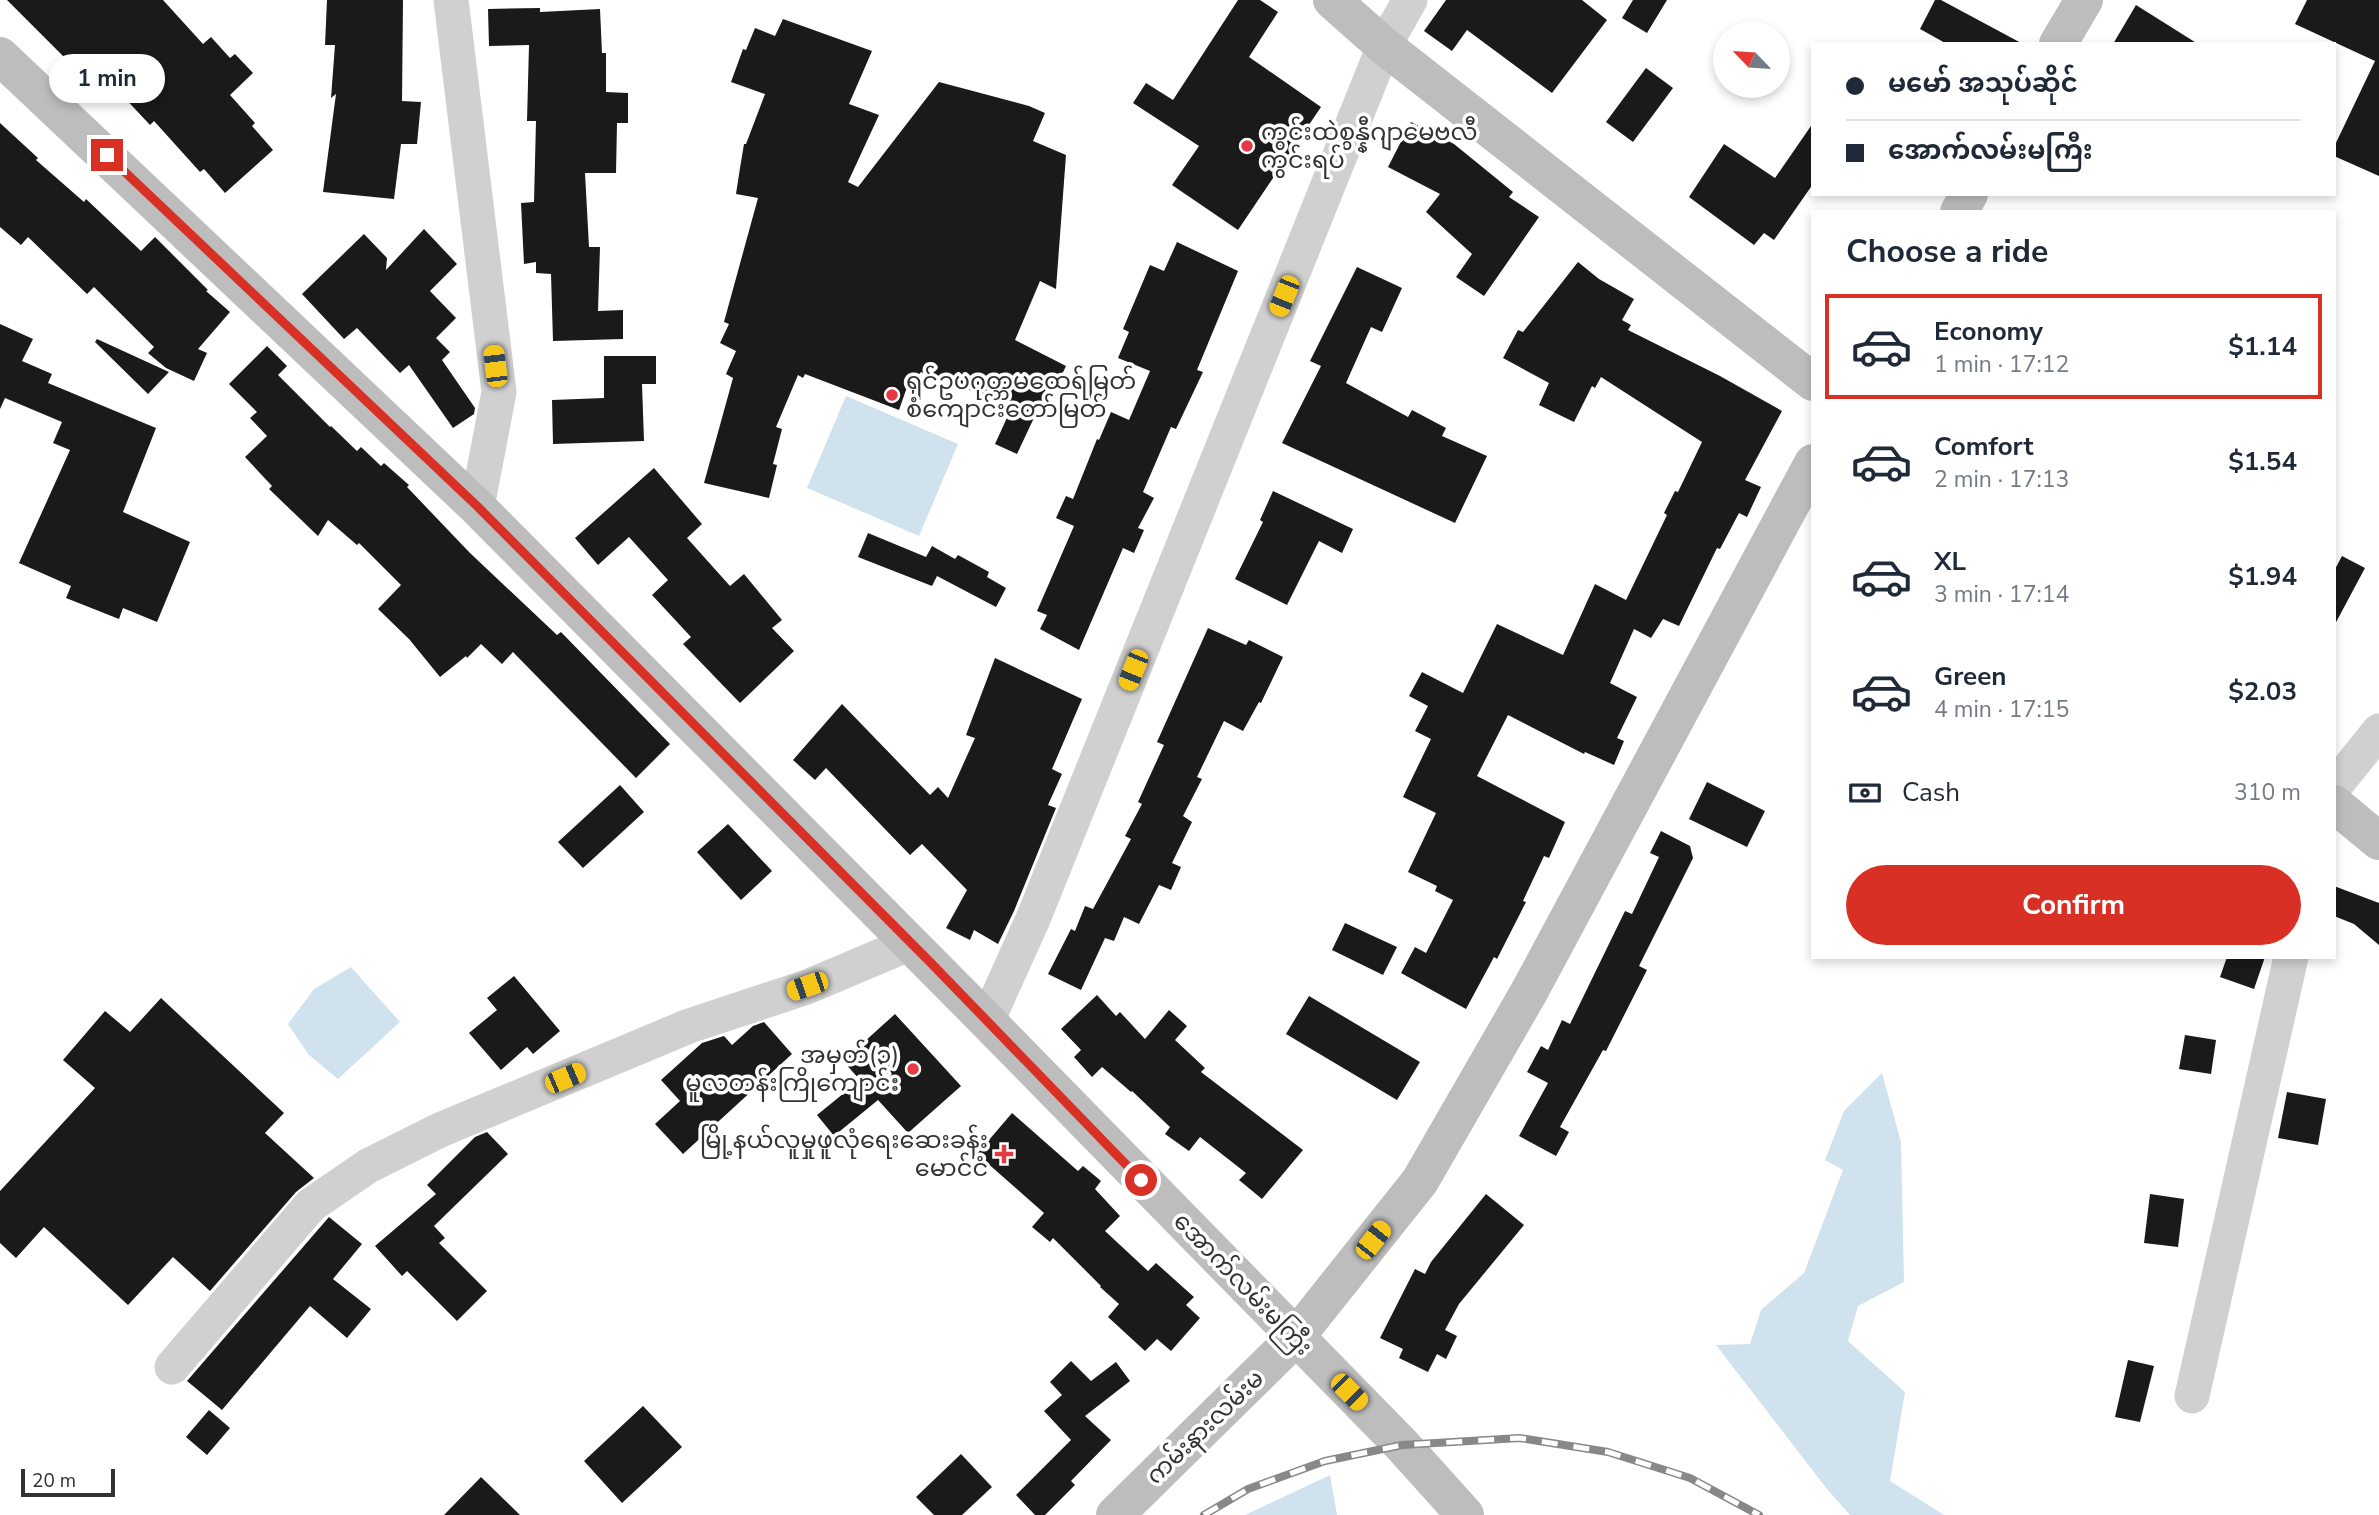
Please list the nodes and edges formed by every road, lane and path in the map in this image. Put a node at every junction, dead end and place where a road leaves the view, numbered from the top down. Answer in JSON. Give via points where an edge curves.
{"nodes":[{"id":1,"x":451,"y":0,"type":"edge"},
{"id":2,"x":1332,"y":0,"type":"edge"},
{"id":3,"x":1410,"y":0,"type":"edge"},
{"id":4,"x":2084,"y":0,"type":"edge"},
{"id":5,"x":2059,"y":42,"type":"edge"},
{"id":6,"x":1384,"y":46,"type":"junction"},
{"id":7,"x":0,"y":56,"type":"edge"},
{"id":8,"x":1811,"y":380,"type":"edge"},
{"id":9,"x":1811,"y":467,"type":"edge"},
{"id":10,"x":477,"y":506,"type":"junction"},
{"id":11,"x":2379,"y":731,"type":"edge"},
{"id":12,"x":2336,"y":785,"type":"edge"},
{"id":13,"x":2336,"y":806,"type":"edge"},
{"id":14,"x":2379,"y":841,"type":"edge"},
{"id":15,"x":911,"y":943,"type":"junction"},
{"id":16,"x":2291,"y":959,"type":"edge"},
{"id":17,"x":987,"y":1021,"type":"junction"},
{"id":18,"x":1295,"y":1338,"type":"junction"},
{"id":19,"x":172,"y":1367,"type":"dead end"},
{"id":20,"x":2192,"y":1396,"type":"dead end"},
{"id":21,"x":1115,"y":1515,"type":"edge"},
{"id":22,"x":1465,"y":1515,"type":"edge"}],
"edges":[{"from":1,"to":10,"type":"street","via":[[499,392]]},
{"from":2,"to":6,"type":"main road"},
{"from":3,"to":6,"type":"street"},
{"from":4,"to":5,"type":"main road"},
{"from":6,"to":8,"type":"main road"},
{"from":6,"to":17,"type":"street","via":[[1038,906]]},
{"from":7,"to":10,"type":"main road","name":"အောက်လမ်းမကြီး"},
{"from":9,"to":18,"type":"main road","name":"ကမ်းနားလမ်းမ","via":[[1529,992],[1420,1181]]},
{"from":10,"to":15,"type":"main road","name":"အောက်လမ်းမကြီး"},
{"from":11,"to":12,"type":"street"},
{"from":13,"to":14,"type":"main road"},
{"from":15,"to":17,"type":"main road","name":"အောက်လမ်းမကြီး"},
{"from":15,"to":19,"type":"street","via":[[807,986],[689,1026],[440,1129],[368,1166],[311,1205]]},
{"from":16,"to":20,"type":"street"},
{"from":17,"to":18,"type":"main road","name":"အောက်လမ်းမကြီး"},
{"from":18,"to":21,"type":"main road","name":"ကမ်းနားလမ်းမ"},
{"from":18,"to":22,"type":"main road","name":"အောက်လမ်းမကြီး"}]}
